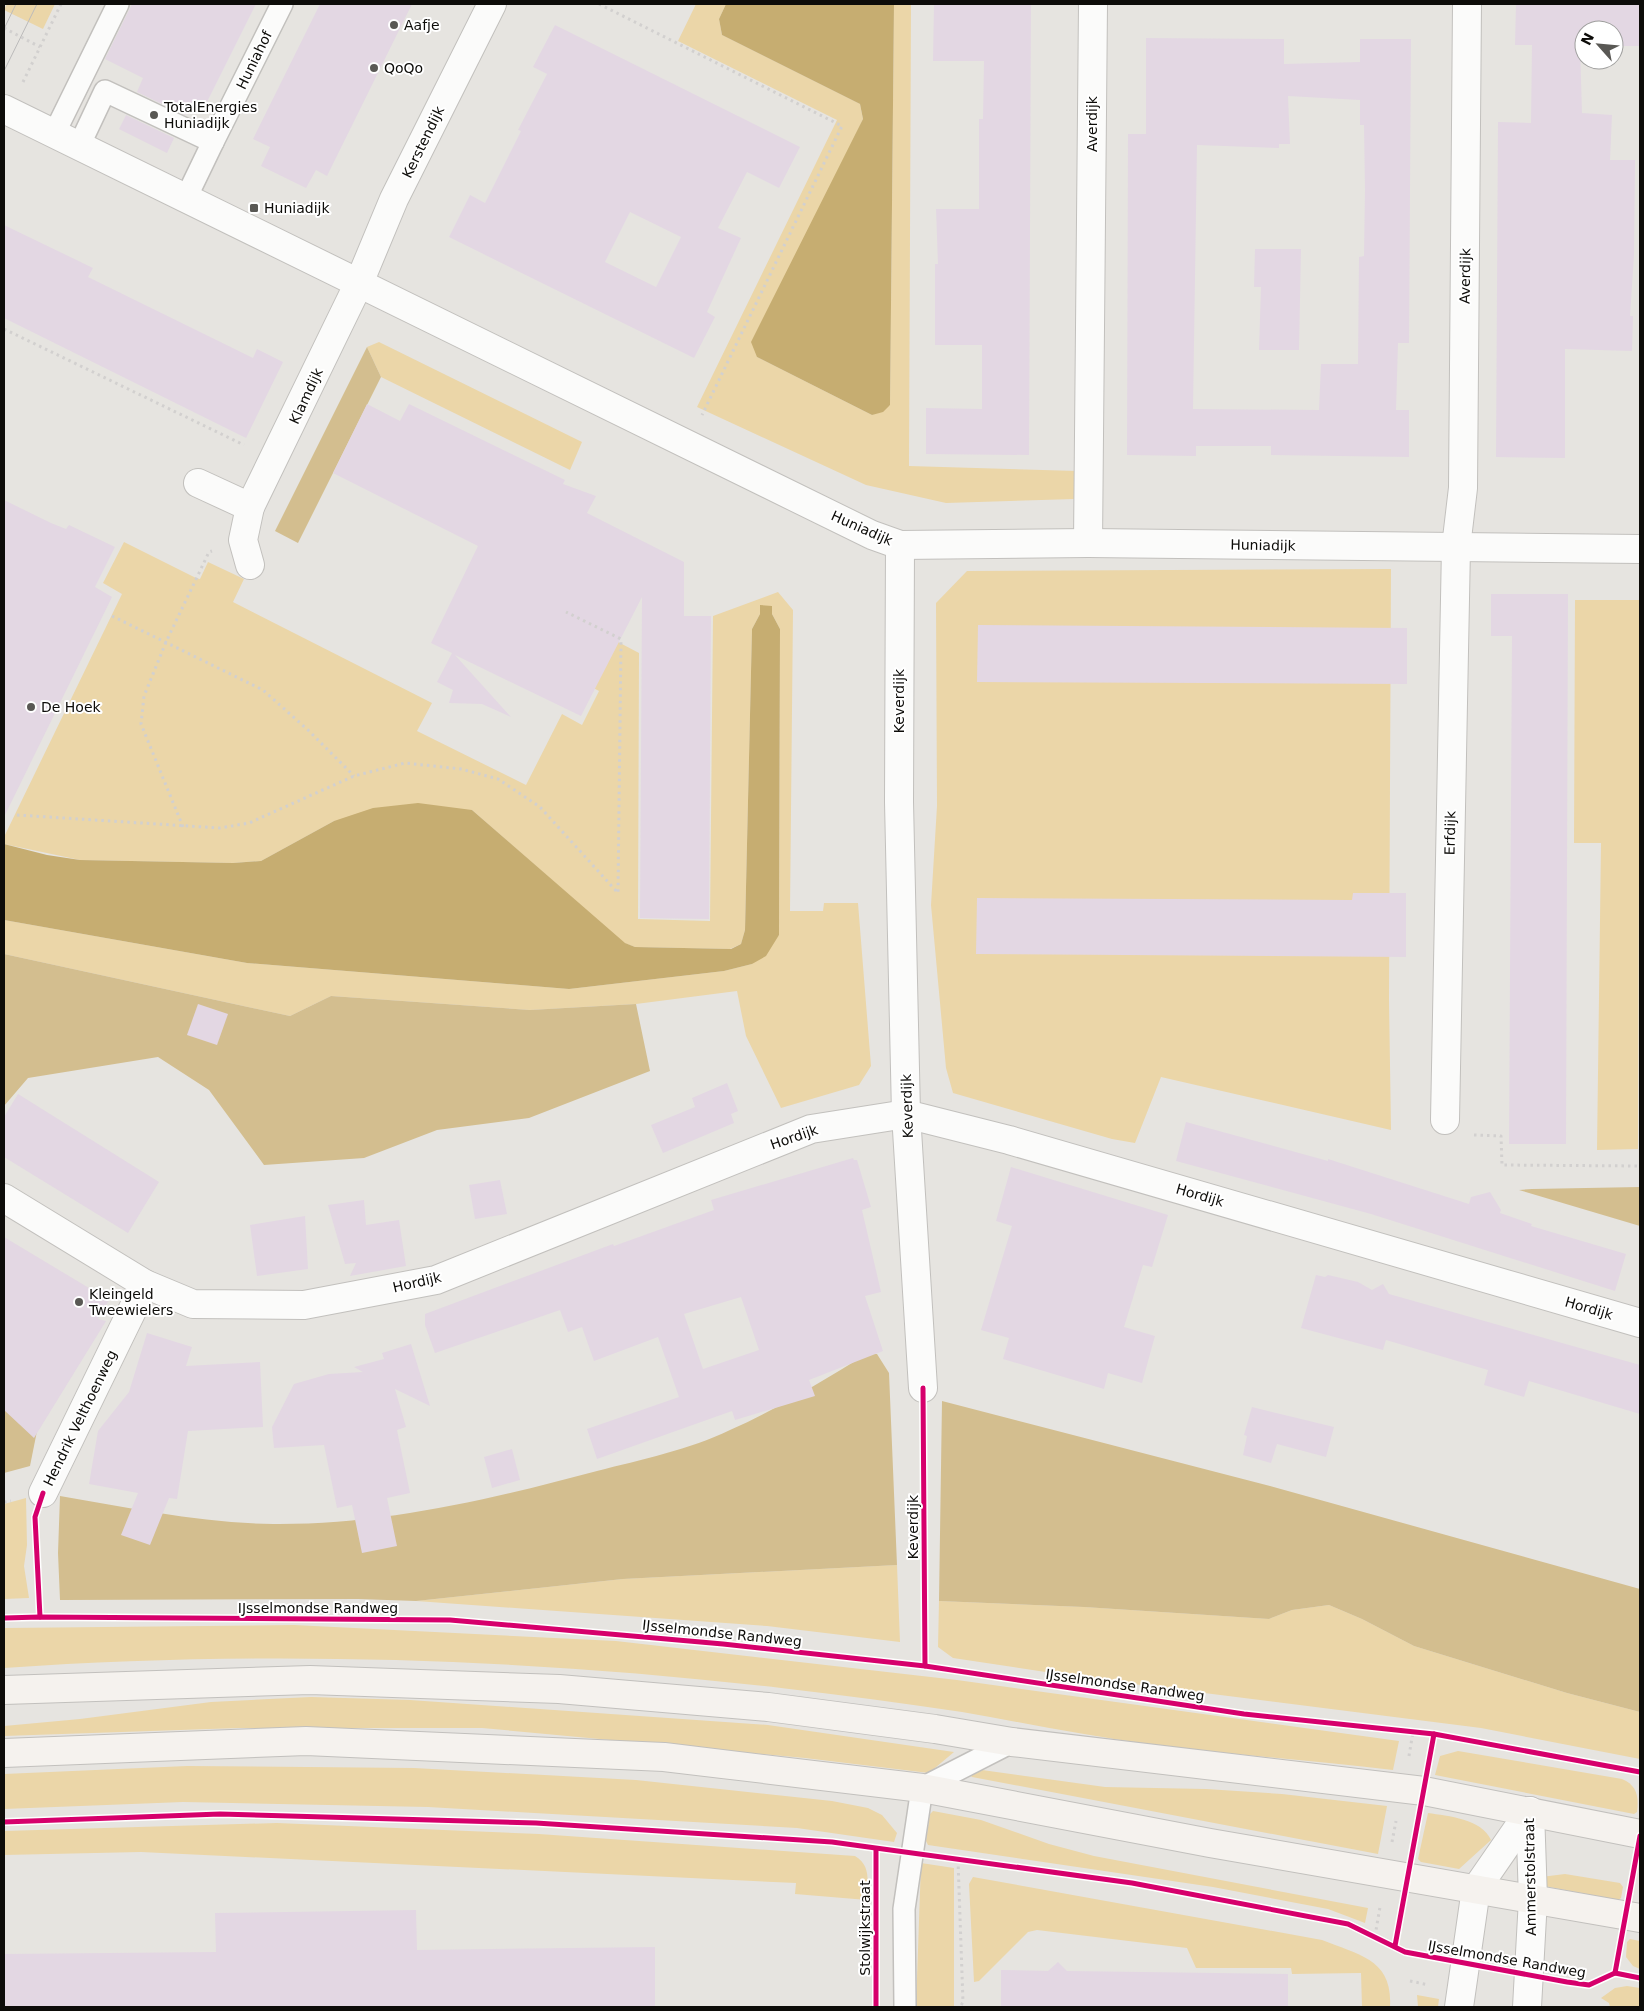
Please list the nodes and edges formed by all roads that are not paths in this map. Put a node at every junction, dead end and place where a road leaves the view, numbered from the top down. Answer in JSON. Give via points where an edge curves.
{"nodes":[{"id":1,"x":118,"y":4,"type":"edge"},
{"id":2,"x":282,"y":4,"type":"edge"},
{"id":3,"x":492,"y":4,"type":"edge"},
{"id":4,"x":1093,"y":4,"type":"edge"},
{"id":5,"x":1467,"y":4,"type":"edge"},
{"id":6,"x":6,"y":110,"type":"edge"},
{"id":7,"x":54,"y":134,"type":"junction"},
{"id":8,"x":213,"y":142,"type":"junction"},
{"id":9,"x":79,"y":146,"type":"junction"},
{"id":10,"x":186,"y":198,"type":"junction"},
{"id":11,"x":359,"y":283,"type":"junction"},
{"id":12,"x":198,"y":483,"type":"dead end"},
{"id":13,"x":250,"y":508,"type":"junction"},
{"id":14,"x":1088,"y":543,"type":"junction"},
{"id":15,"x":900,"y":545,"type":"junction"},
{"id":16,"x":1456,"y":547,"type":"junction"},
{"id":17,"x":1640,"y":549,"type":"edge"},
{"id":18,"x":246,"y":552,"type":"road end"},
{"id":19,"x":906,"y":1114,"type":"junction"},
{"id":20,"x":1445,"y":1120,"type":"road end"},
{"id":21,"x":4,"y":1198,"type":"edge"},
{"id":22,"x":145,"y":1284,"type":"junction"},
{"id":23,"x":1640,"y":1323,"type":"edge"},
{"id":24,"x":923,"y":1388,"type":"dead end"},
{"id":25,"x":43,"y":1494,"type":"dead end"},
{"id":26,"x":4,"y":1690,"type":"edge"},
{"id":27,"x":1012,"y":1742,"type":"junction"},
{"id":28,"x":4,"y":1753,"type":"edge"},
{"id":29,"x":922,"y":1788,"type":"junction"},
{"id":30,"x":1530,"y":1811,"type":"junction"},
{"id":31,"x":1640,"y":1834,"type":"edge"},
{"id":32,"x":1476,"y":1889,"type":"junction"},
{"id":33,"x":1533,"y":1899,"type":"junction"},
{"id":34,"x":1640,"y":1918,"type":"edge"},
{"id":35,"x":905,"y":2007,"type":"edge"},
{"id":36,"x":1458,"y":2007,"type":"edge"},
{"id":37,"x":1527,"y":2007,"type":"edge"}],
"edges":[{"from":1,"to":7,"type":"lane"},
{"from":2,"to":8,"type":"lane","name":"Huniahof"},
{"from":3,"to":11,"type":"street","name":"Kerstendijk","via":[[394,200]]},
{"from":4,"to":14,"type":"street","name":"Averdijk"},
{"from":5,"to":16,"type":"street","name":"Averdijk","via":[[1463,488]]},
{"from":6,"to":7,"type":"street","name":"Huniadijk"},
{"from":7,"to":9,"type":"street","name":"Huniadijk"},
{"from":8,"to":9,"type":"lane","via":[[105,91]]},
{"from":8,"to":10,"type":"lane"},
{"from":9,"to":10,"type":"street","name":"Huniadijk"},
{"from":10,"to":11,"type":"street","name":"Huniadijk"},
{"from":11,"to":13,"type":"street","name":"Klamdijk"},
{"from":11,"to":15,"type":"street","name":"Huniadijk","via":[[872,535]]},
{"from":12,"to":13,"type":"street"},
{"from":13,"to":18,"type":"street","name":"Klamdijk"},
{"from":14,"to":15,"type":"street","name":"Huniadijk"},
{"from":14,"to":16,"type":"street","name":"Huniadijk"},
{"from":15,"to":19,"type":"street","name":"Keverdijk","via":[[899,802]]},
{"from":16,"to":17,"type":"street","name":"Huniadijk"},
{"from":16,"to":20,"type":"street","name":"Erfdijk"},
{"from":19,"to":22,"type":"street","name":"Hordijk","via":[[810,1129],[436,1280],[304,1305],[193,1304]]},
{"from":19,"to":23,"type":"street","name":"Hordijk","via":[[1009,1140]]},
{"from":19,"to":24,"type":"street","name":"Keverdijk"},
{"from":21,"to":22,"type":"street","name":"Hordijk"},
{"from":22,"to":25,"type":"street","name":"Hendrik Velthoenweg"},
{"from":26,"to":27,"type":"main road","via":[[310,1680],[559,1689],[768,1707]]},
{"from":27,"to":29,"type":"lane"},
{"from":27,"to":30,"type":"main road","via":[[1403,1788]]},
{"from":28,"to":29,"type":"main road","via":[[306,1741],[664,1757]]},
{"from":29,"to":32,"type":"main road"},
{"from":29,"to":35,"type":"lane","via":[[904,1909]]},
{"from":30,"to":31,"type":"main road"},
{"from":30,"to":32,"type":"street","name":"Ammerstolstraat"},
{"from":30,"to":33,"type":"street","name":"Ammerstolstraat"},
{"from":32,"to":33,"type":"main road"},
{"from":32,"to":36,"type":"street","name":"Ammerstolstraat"},
{"from":33,"to":34,"type":"main road"},
{"from":33,"to":37,"type":"street","name":"Ammerstolstraat"}]}
